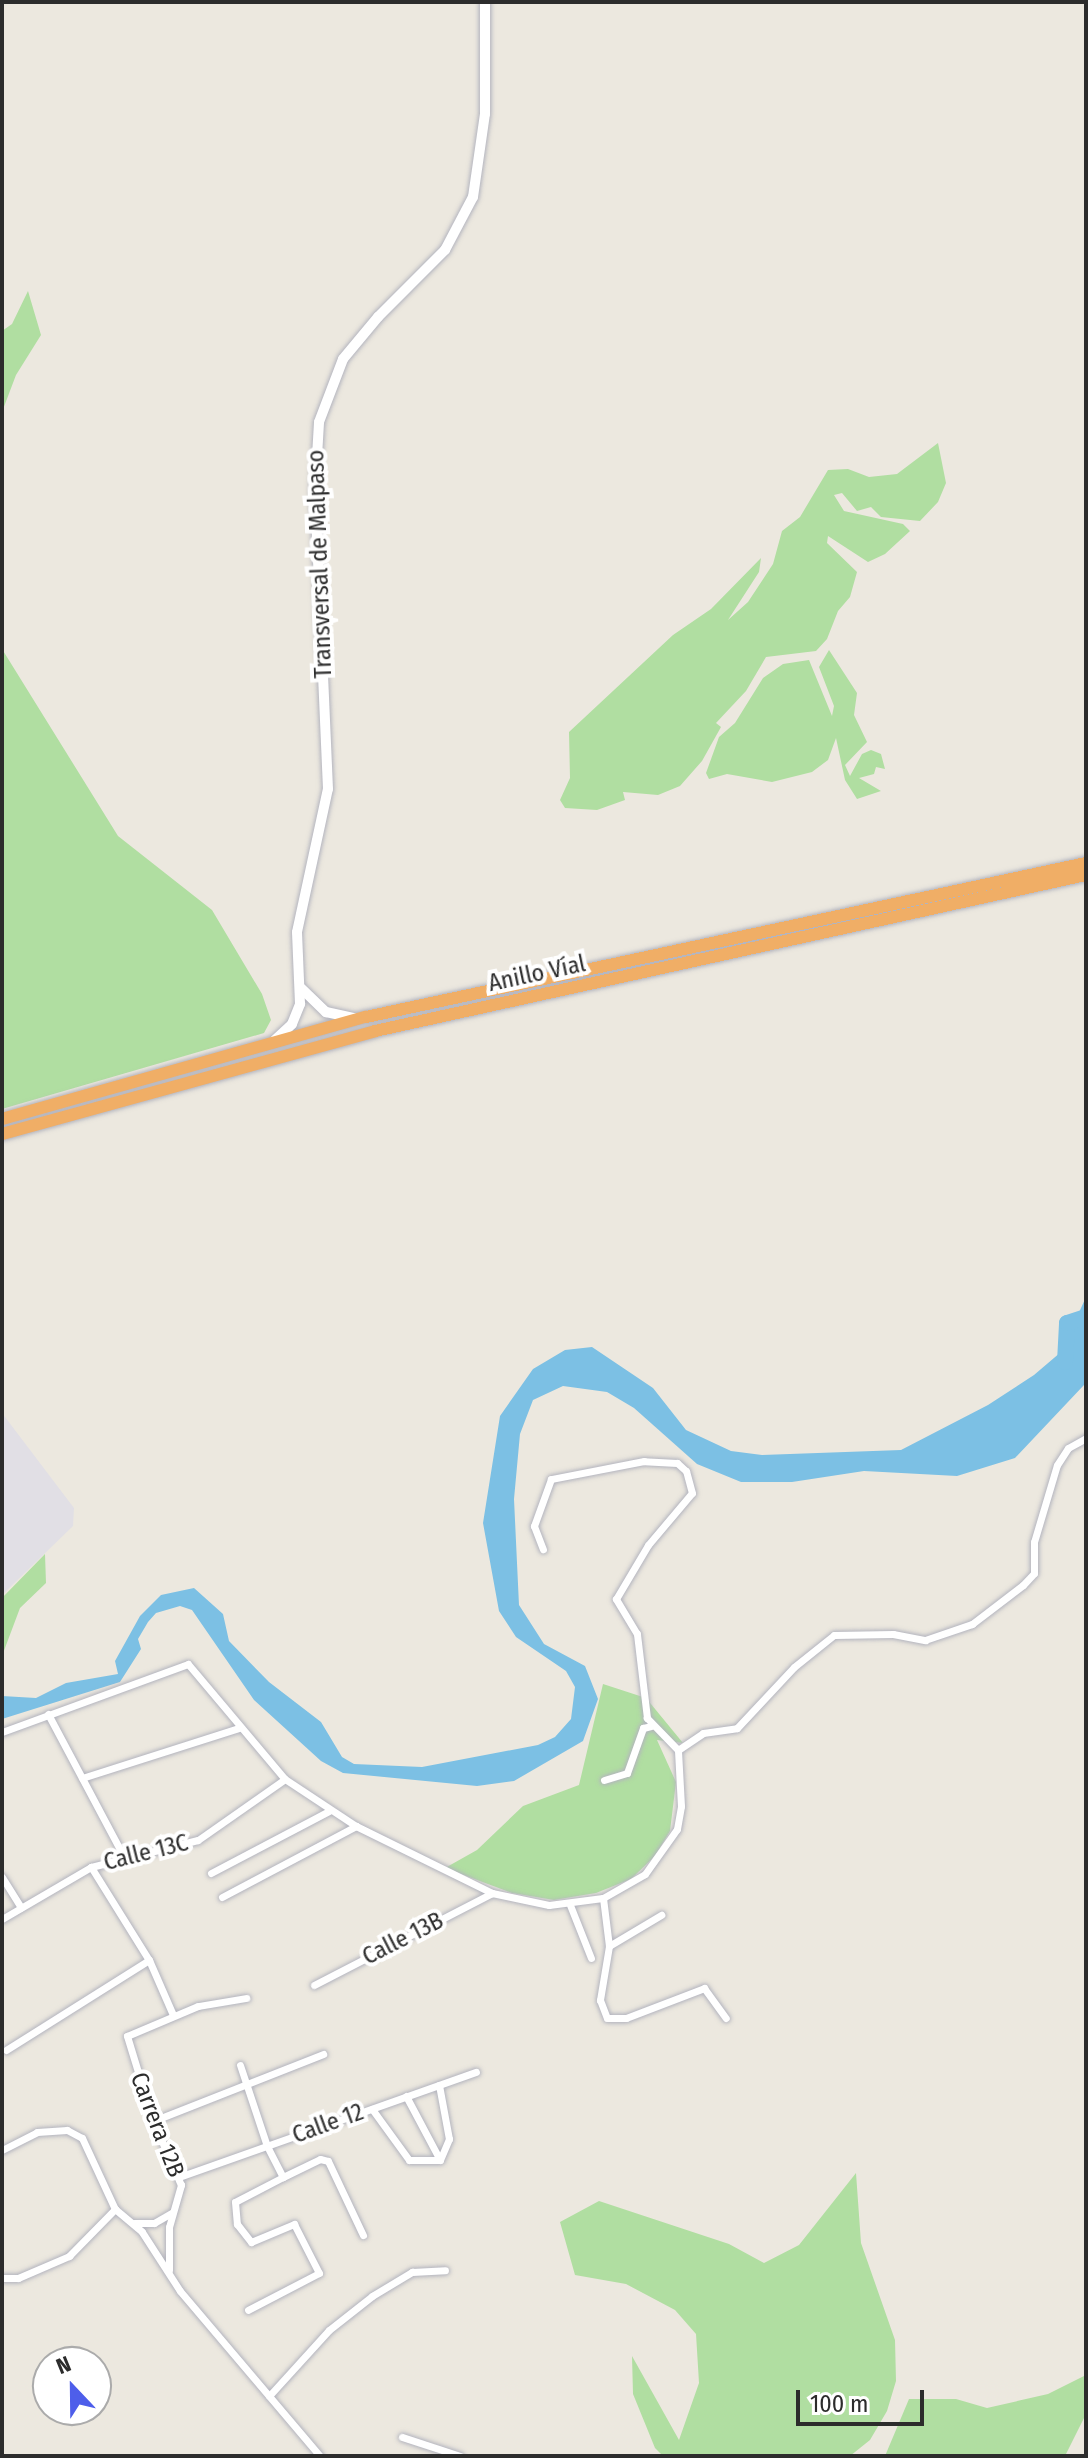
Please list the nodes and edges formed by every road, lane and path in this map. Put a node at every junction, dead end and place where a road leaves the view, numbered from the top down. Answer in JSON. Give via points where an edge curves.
{"nodes":[{"id":1,"x":485,"y":2,"type":"edge"},
{"id":2,"x":1086,"y":863,"type":"edge"},
{"id":3,"x":1086,"y":875,"type":"edge"},
{"id":4,"x":297,"y":983,"type":"junction"},
{"id":5,"x":366,"y":1017,"type":"junction"},
{"id":6,"x":273,"y":1041,"type":"junction"},
{"id":7,"x":2,"y":1119,"type":"edge"},
{"id":8,"x":2,"y":1134,"type":"edge"},
{"id":9,"x":1086,"y":1438,"type":"edge"},
{"id":10,"x":543,"y":1549,"type":"dead end"},
{"id":11,"x":48,"y":1714,"type":"junction"},
{"id":12,"x":651,"y":1726,"type":"junction"},
{"id":13,"x":239,"y":1728,"type":"junction"},
{"id":14,"x":2,"y":1732,"type":"edge"},
{"id":15,"x":678,"y":1750,"type":"junction"},
{"id":16,"x":82,"y":1778,"type":"junction"},
{"id":17,"x":285,"y":1779,"type":"junction"},
{"id":18,"x":604,"y":1780,"type":"dead end"},
{"id":19,"x":329,"y":1811,"type":"junction"},
{"id":20,"x":356,"y":1826,"type":"junction"},
{"id":21,"x":124,"y":1857,"type":"junction"},
{"id":22,"x":91,"y":1867,"type":"junction"},
{"id":23,"x":211,"y":1873,"type":"dead end"},
{"id":24,"x":2,"y":1877,"type":"edge"},
{"id":25,"x":492,"y":1893,"type":"junction"},
{"id":26,"x":222,"y":1897,"type":"dead end"},
{"id":27,"x":603,"y":1898,"type":"junction"},
{"id":28,"x":570,"y":1905,"type":"junction"},
{"id":29,"x":21,"y":1908,"type":"junction"},
{"id":30,"x":661,"y":1915,"type":"dead end"},
{"id":31,"x":2,"y":1919,"type":"edge"},
{"id":32,"x":609,"y":1946,"type":"junction"},
{"id":33,"x":591,"y":1958,"type":"dead end"},
{"id":34,"x":149,"y":1960,"type":"junction"},
{"id":35,"x":314,"y":1985,"type":"dead end"},
{"id":36,"x":246,"y":1998,"type":"dead end"},
{"id":37,"x":173,"y":2015,"type":"junction"},
{"id":38,"x":726,"y":2018,"type":"dead end"},
{"id":39,"x":6,"y":2050,"type":"dead end"},
{"id":40,"x":323,"y":2054,"type":"dead end"},
{"id":41,"x":240,"y":2065,"type":"dead end"},
{"id":42,"x":476,"y":2072,"type":"dead end"},
{"id":43,"x":247,"y":2084,"type":"junction"},
{"id":44,"x":439,"y":2085,"type":"junction"},
{"id":45,"x":406,"y":2096,"type":"junction"},
{"id":46,"x":372,"y":2109,"type":"junction"},
{"id":47,"x":153,"y":2121,"type":"junction"},
{"id":48,"x":267,"y":2146,"type":"junction"},
{"id":49,"x":2,"y":2150,"type":"edge"},
{"id":50,"x":440,"y":2160,"type":"junction"},
{"id":51,"x":179,"y":2177,"type":"junction"},
{"id":52,"x":283,"y":2177,"type":"junction"},
{"id":53,"x":115,"y":2209,"type":"junction"},
{"id":54,"x":171,"y":2213,"type":"junction"},
{"id":55,"x":134,"y":2223,"type":"junction"},
{"id":56,"x":363,"y":2235,"type":"dead end"},
{"id":57,"x":445,"y":2270,"type":"dead end"},
{"id":58,"x":170,"y":2275,"type":"junction"},
{"id":59,"x":2,"y":2278,"type":"edge"},
{"id":60,"x":248,"y":2310,"type":"dead end"},
{"id":61,"x":269,"y":2396,"type":"junction"},
{"id":62,"x":402,"y":2437,"type":"dead end"},
{"id":63,"x":320,"y":2456,"type":"edge"},
{"id":64,"x":460,"y":2456,"type":"edge"}],
"edges":[{"from":1,"to":4,"type":"main road","name":"Transversal de Malpaso","via":[[485,114],[473,197],[445,250],[343,359],[319,422],[315,490],[328,789],[297,932]]},
{"from":2,"to":5,"type":"highway","name":"Anillo Víal"},
{"from":3,"to":8,"type":"highway","name":"Anillo Víal","via":[[375,1031]]},
{"from":4,"to":5,"type":"main road","via":[[326,1012]]},
{"from":4,"to":6,"type":"main road","name":"Transversal de Malpaso","via":[[297,1015]]},
{"from":5,"to":6,"type":"highway","name":"Anillo Víal"},
{"from":6,"to":7,"type":"highway","name":"Anillo Víal"},
{"from":9,"to":15,"type":"street","via":[[1068,1448],[1057,1465],[1034,1542],[1034,1573],[1023,1585],[972,1624],[925,1640],[893,1634],[834,1635],[794,1667],[737,1728],[703,1733]]},
{"from":10,"to":12,"type":"street","via":[[534,1526],[551,1479],[644,1461],[677,1463],[686,1471],[692,1493],[648,1545],[616,1599],[637,1634]]},
{"from":11,"to":13,"type":"street","via":[[188,1664]]},
{"from":11,"to":14,"type":"street"},
{"from":11,"to":16,"type":"street"},
{"from":12,"to":15,"type":"street"},
{"from":12,"to":18,"type":"street","via":[[643,1728],[627,1773]]},
{"from":13,"to":16,"type":"street"},
{"from":13,"to":17,"type":"street"},
{"from":15,"to":27,"type":"street","via":[[677,1829],[645,1874]]},
{"from":16,"to":21,"type":"street"},
{"from":17,"to":19,"type":"street"},
{"from":17,"to":21,"type":"street","name":"Calle 13C","via":[[198,1840]]},
{"from":19,"to":20,"type":"street"},
{"from":19,"to":23,"type":"street"},
{"from":20,"to":25,"type":"street"},
{"from":20,"to":26,"type":"street"},
{"from":21,"to":22,"type":"street","name":"Calle 13C"},
{"from":22,"to":29,"type":"street","name":"Calle 13C"},
{"from":22,"to":34,"type":"street"},
{"from":24,"to":29,"type":"street"},
{"from":25,"to":28,"type":"street"},
{"from":25,"to":35,"type":"street","name":"Calle 13B"},
{"from":27,"to":28,"type":"street"},
{"from":27,"to":32,"type":"street"},
{"from":28,"to":33,"type":"street"},
{"from":29,"to":31,"type":"street","name":"Calle 13C"},
{"from":30,"to":32,"type":"street"},
{"from":32,"to":38,"type":"street","via":[[600,2000],[607,2018],[626,2018],[704,1988]]},
{"from":34,"to":37,"type":"street"},
{"from":34,"to":39,"type":"street"},
{"from":36,"to":37,"type":"street"},
{"from":37,"to":47,"type":"street","name":"Carrera 12B","via":[[127,2036]]},
{"from":40,"to":43,"type":"street"},
{"from":41,"to":43,"type":"street"},
{"from":42,"to":44,"type":"street","name":"Calle 12"},
{"from":43,"to":47,"type":"street"},
{"from":43,"to":48,"type":"street"},
{"from":44,"to":45,"type":"street","name":"Calle 12"},
{"from":44,"to":50,"type":"street","via":[[449,2139]]},
{"from":45,"to":46,"type":"street","name":"Calle 12"},
{"from":45,"to":50,"type":"street"},
{"from":46,"to":48,"type":"street","name":"Calle 12"},
{"from":46,"to":50,"type":"street","via":[[409,2160]]},
{"from":47,"to":51,"type":"street","name":"Carrera 12B"},
{"from":48,"to":51,"type":"street","name":"Calle 12"},
{"from":48,"to":52,"type":"street"},
{"from":49,"to":53,"type":"street","via":[[37,2132],[67,2130],[82,2138]]},
{"from":51,"to":54,"type":"street","name":"Carrera 12B","via":[[179,2196]]},
{"from":52,"to":56,"type":"street","via":[[320,2159],[328,2161]]},
{"from":52,"to":60,"type":"street","via":[[235,2202],[237,2224],[251,2242],[294,2224],[319,2273]]},
{"from":53,"to":55,"type":"street"},
{"from":53,"to":59,"type":"street","via":[[69,2256],[18,2278]]},
{"from":54,"to":55,"type":"street","via":[[154,2223]]},
{"from":54,"to":58,"type":"street","name":"Carrera 12B"},
{"from":55,"to":58,"type":"street"},
{"from":57,"to":61,"type":"street","via":[[412,2272],[372,2296],[329,2330]]},
{"from":58,"to":61,"type":"street"},
{"from":61,"to":63,"type":"street"},
{"from":62,"to":64,"type":"street"}]}
